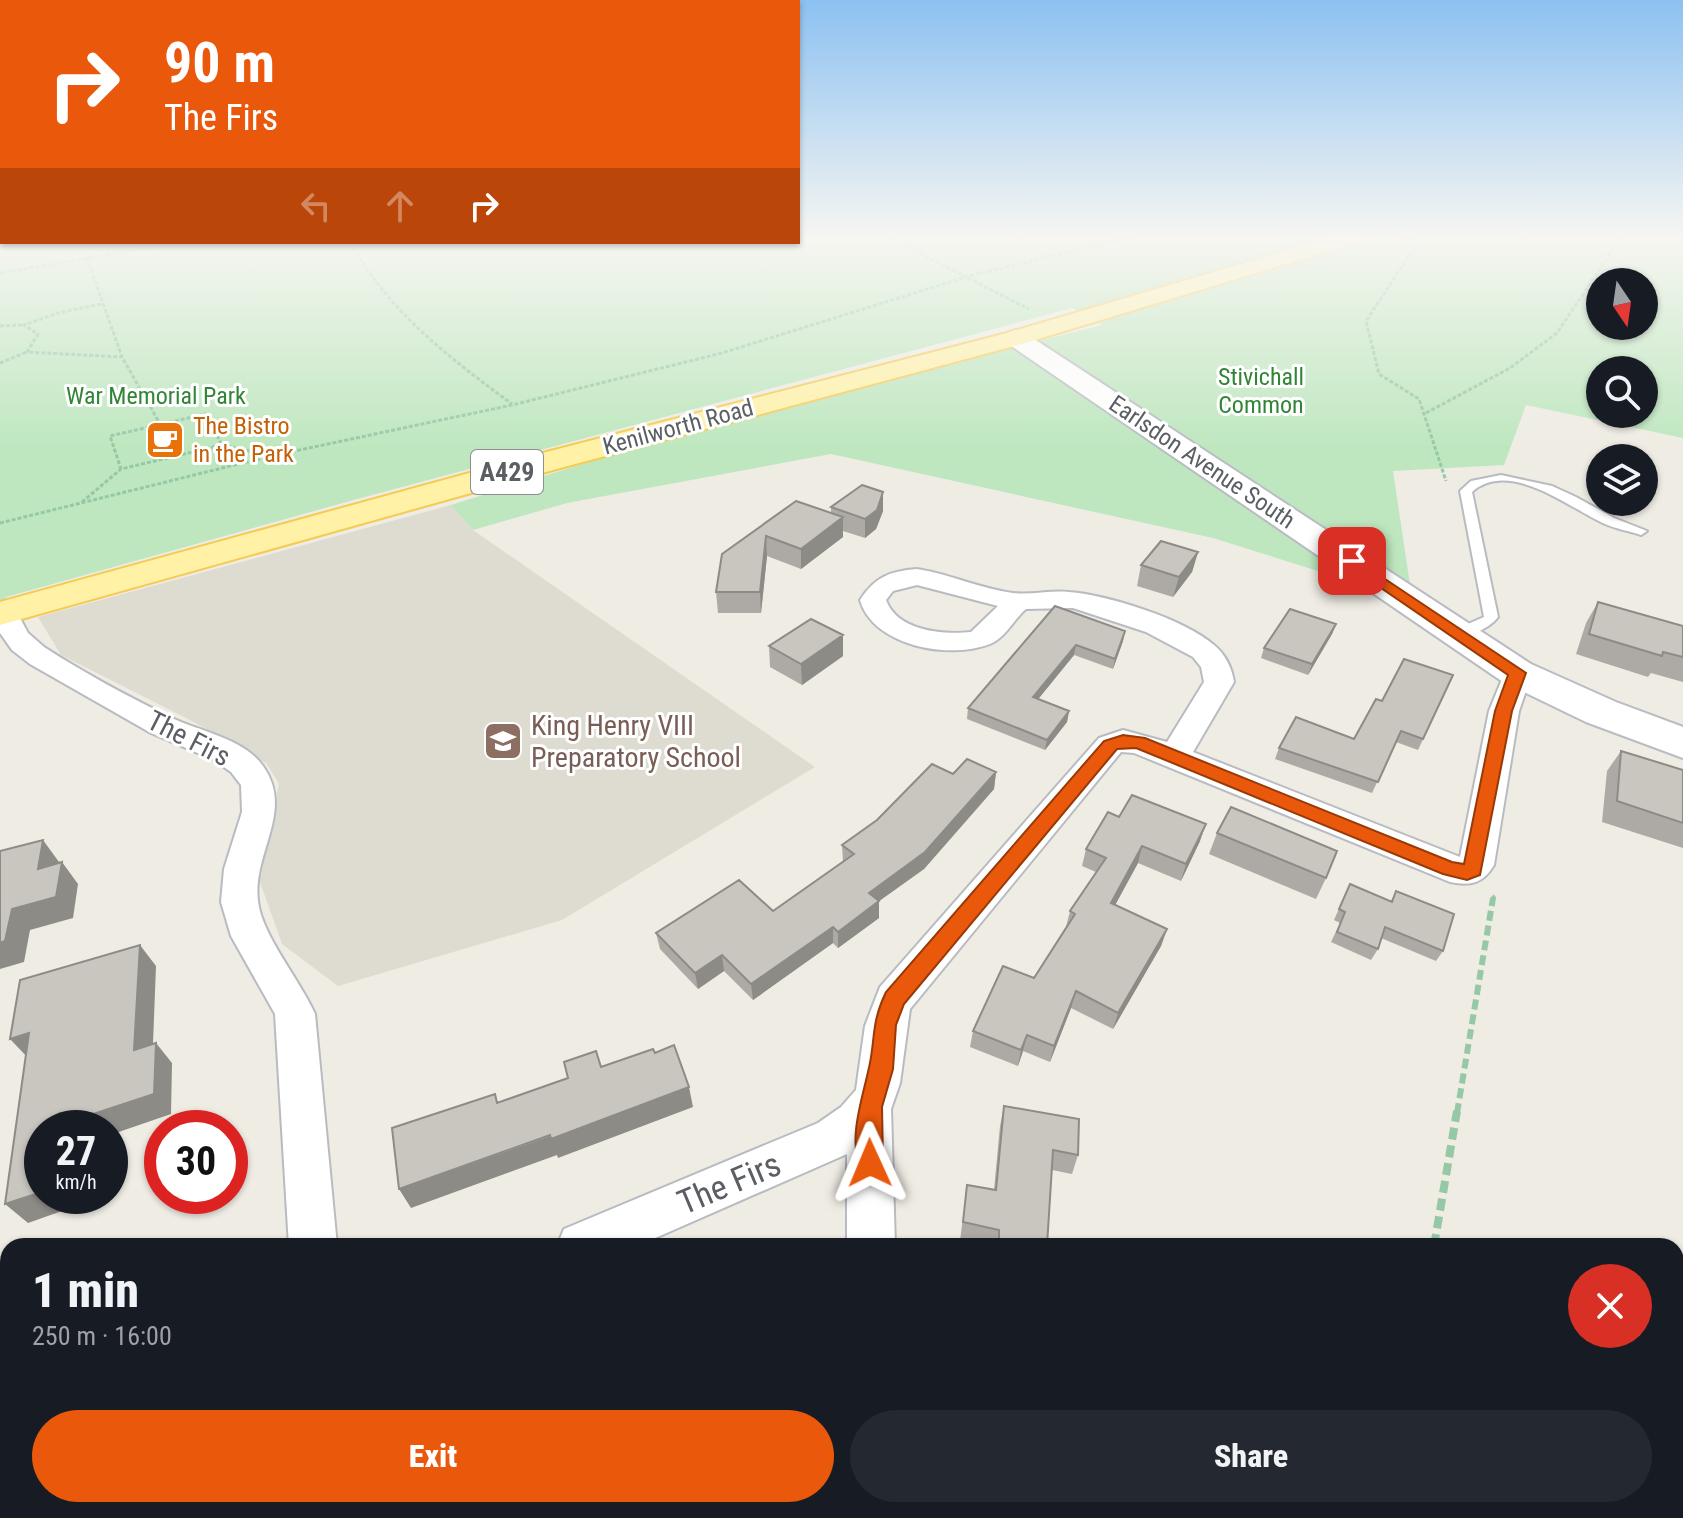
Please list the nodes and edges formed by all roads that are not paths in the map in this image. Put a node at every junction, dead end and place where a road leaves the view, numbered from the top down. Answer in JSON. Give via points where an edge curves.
{"nodes":[{"id":1,"x":1113,"y":308,"type":"edge"},
{"id":2,"x":1016,"y":338,"type":"junction"},
{"id":3,"x":1641,"y":531,"type":"dead end"},
{"id":4,"x":1021,"y":601,"type":"dead end"},
{"id":5,"x":2,"y":614,"type":"edge"},
{"id":6,"x":1457,"y":634,"type":"junction"},
{"id":7,"x":1517,"y":673,"type":"junction"},
{"id":8,"x":1683,"y":743,"type":"edge"},
{"id":9,"x":1174,"y":757,"type":"junction"},
{"id":10,"x":869,"y":1107,"type":"junction"},
{"id":11,"x":312,"y":1238,"type":"edge"},
{"id":12,"x":600,"y":1238,"type":"edge"},
{"id":13,"x":871,"y":1238,"type":"edge"}],
"edges":[{"from":1,"to":2,"type":"main road","name":"Kenilworth Road","number":"A429"},
{"from":2,"to":5,"type":"main road","name":"Kenilworth Road","number":"A429"},
{"from":2,"to":6,"type":"main road","name":"Earlsdon Avenue South"},
{"from":3,"to":6,"type":"lane","via":[[1523,481],[1471,483],[1466,491],[1491,617]]},
{"from":4,"to":9,"type":"street","via":[[1087,603],[1176,635],[1206,653],[1219,682]]},
{"from":5,"to":11,"type":"street","name":"The Firs","via":[[35,654],[169,729],[222,752],[256,782],[259,812],[244,856],[239,900],[249,937],[295,1014]]},
{"from":6,"to":7,"type":"main road","name":"Earlsdon Avenue South"},
{"from":7,"to":8,"type":"main road","name":"Earlsdon Avenue South"},
{"from":7,"to":9,"type":"street","via":[[1504,711],[1476,865],[1467,872]]},
{"from":9,"to":10,"type":"street","via":[[1131,741],[1110,745],[894,999]]},
{"from":10,"to":12,"type":"street","name":"The Firs","via":[[834,1138]]},
{"from":10,"to":13,"type":"street"}]}
